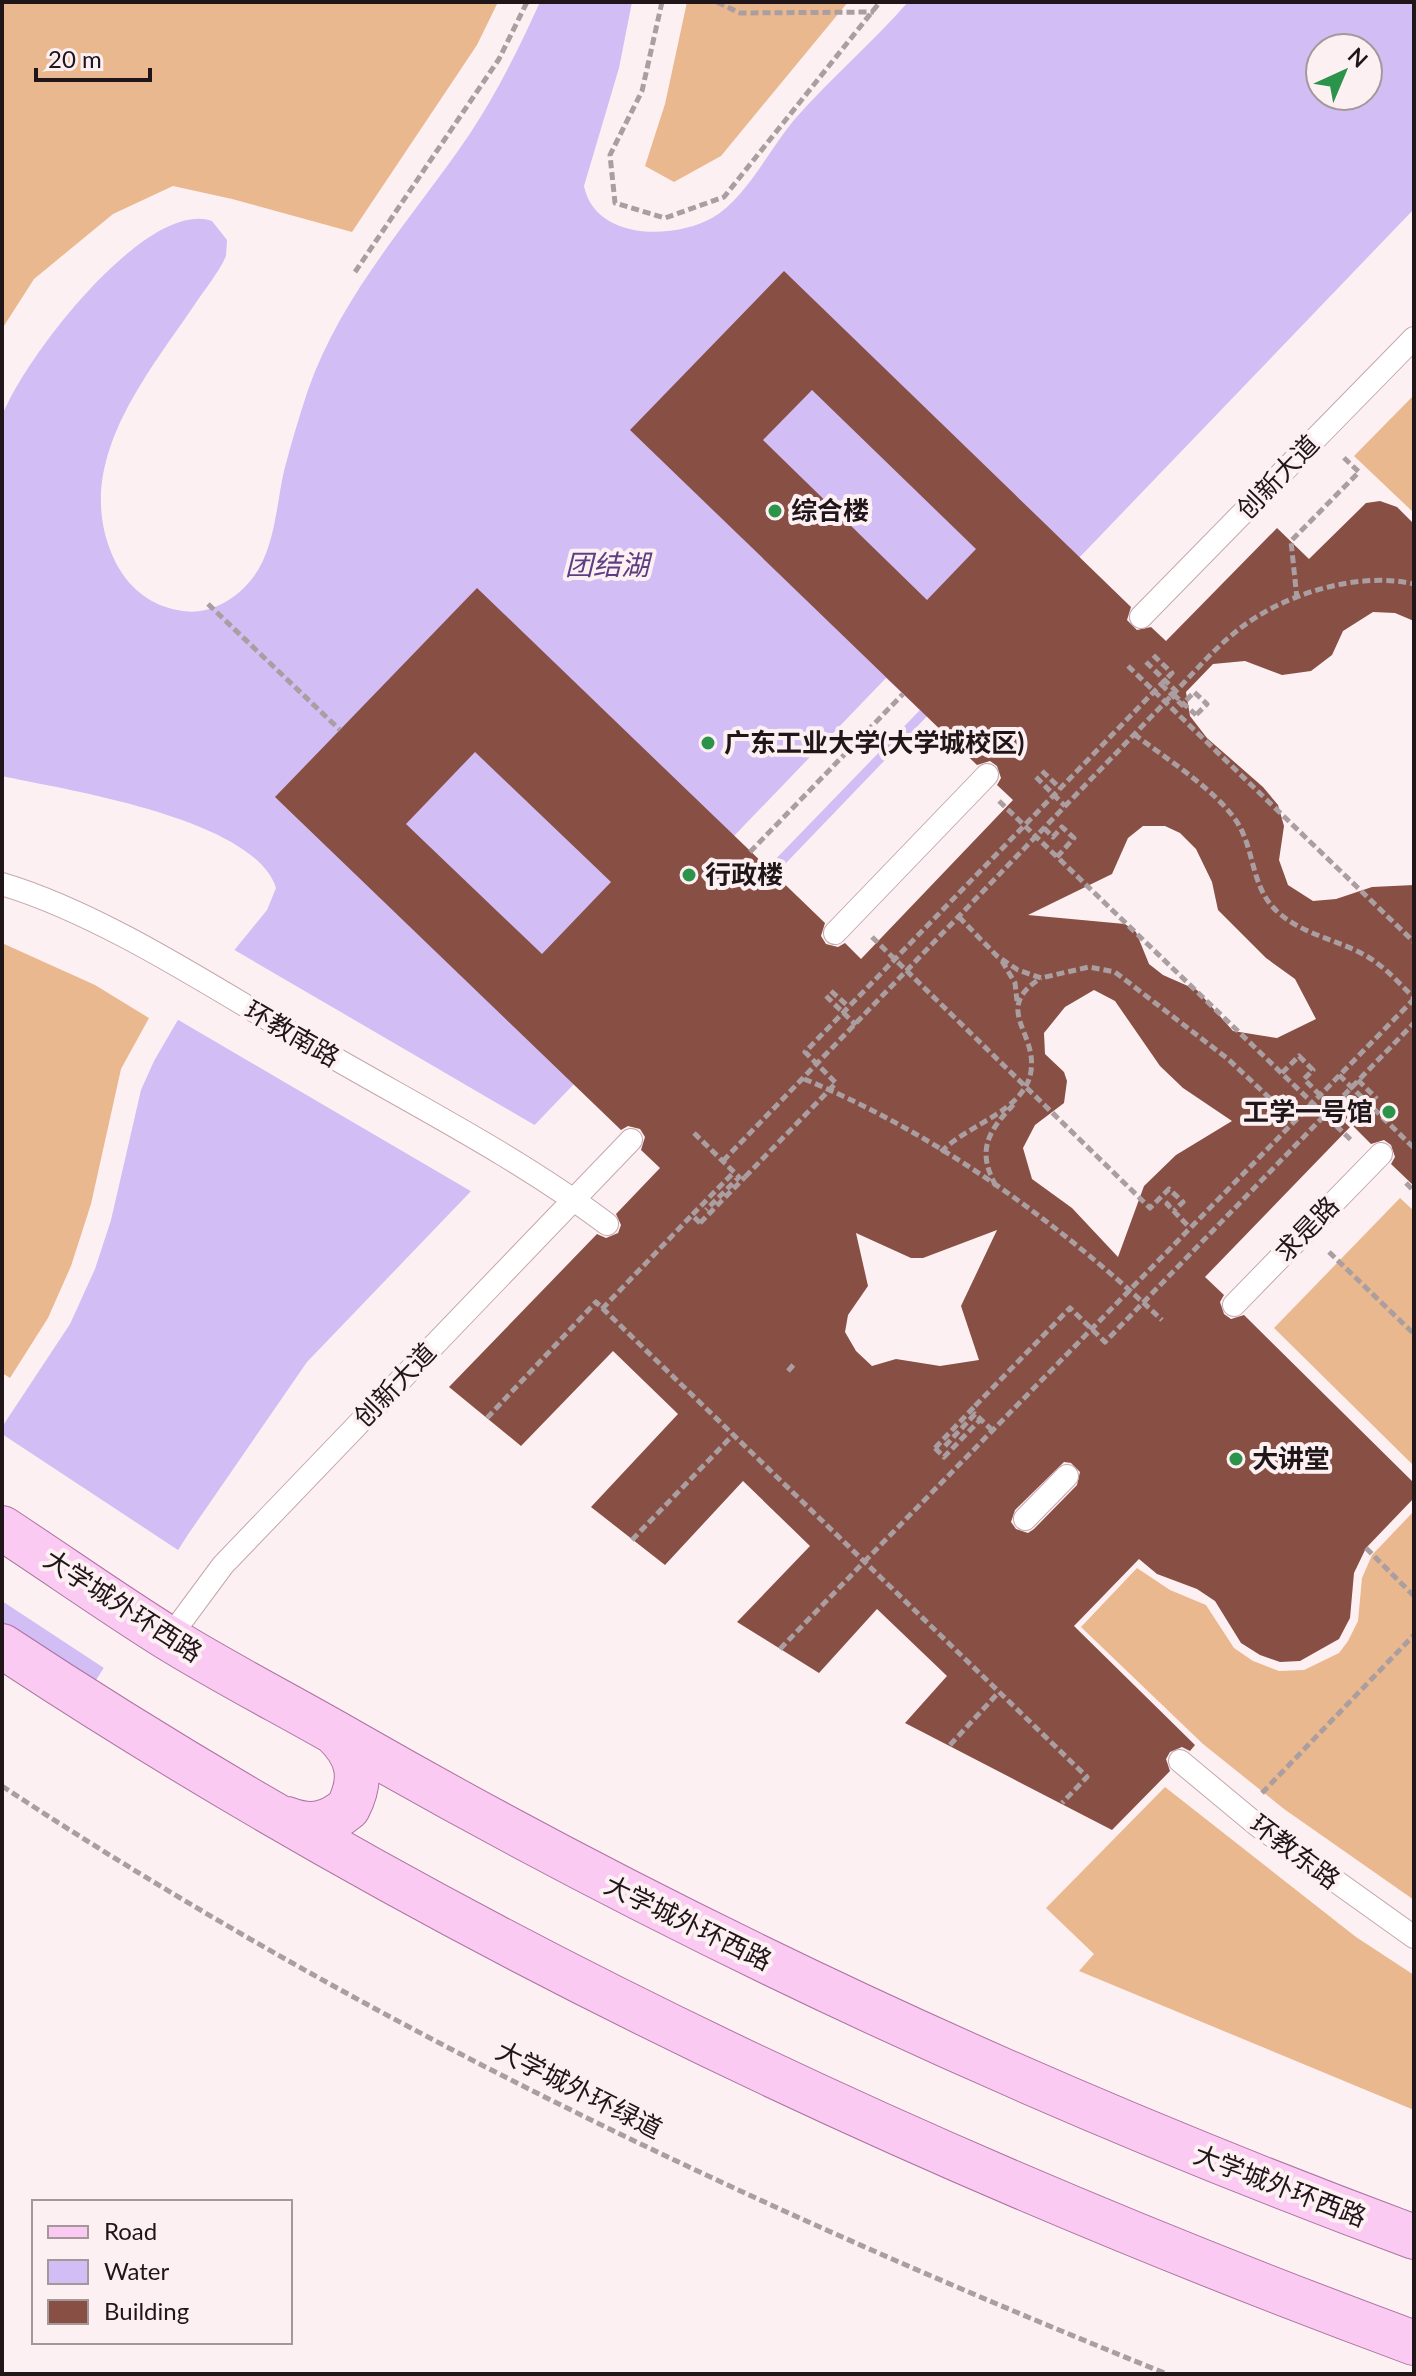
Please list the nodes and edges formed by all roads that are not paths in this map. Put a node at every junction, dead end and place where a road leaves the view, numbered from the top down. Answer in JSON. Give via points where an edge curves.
{"nodes":[{"id":1,"x":1414,"y":338,"type":"edge"},
{"id":2,"x":1141,"y":617,"type":"dead end"},
{"id":3,"x":987,"y":775,"type":"dead end"},
{"id":4,"x":2,"y":884,"type":"edge"},
{"id":5,"x":835,"y":933,"type":"dead end"},
{"id":6,"x":631,"y":1140,"type":"dead end"},
{"id":7,"x":1381,"y":1154,"type":"dead end"},
{"id":8,"x":574,"y":1199,"type":"junction"},
{"id":9,"x":607,"y":1224,"type":"dead end"},
{"id":10,"x":1234,"y":1305,"type":"dead end"},
{"id":11,"x":1067,"y":1476,"type":"dead end"},
{"id":12,"x":1025,"y":1519,"type":"dead end"},
{"id":13,"x":2,"y":1528,"type":"edge"},
{"id":14,"x":169,"y":1638,"type":"junction"},
{"id":15,"x":2,"y":1646,"type":"edge"},
{"id":16,"x":335,"y":1733,"type":"junction"},
{"id":17,"x":1180,"y":1761,"type":"dead end"},
{"id":18,"x":287,"y":1819,"type":"junction"},
{"id":19,"x":1414,"y":1937,"type":"edge"},
{"id":20,"x":1414,"y":2237,"type":"edge"},
{"id":21,"x":1414,"y":2343,"type":"edge"}],
"edges":[{"from":1,"to":2,"type":"lane","name":"创新大道"},
{"from":3,"to":5,"type":"lane"},
{"from":4,"to":8,"type":"lane","name":"环教南路","via":[[83,916],[183,971]]},
{"from":6,"to":8,"type":"lane","name":"创新大道"},
{"from":7,"to":10,"type":"lane","name":"求是路"},
{"from":8,"to":9,"type":"lane"},
{"from":8,"to":14,"type":"lane","name":"创新大道","via":[[223,1565]]},
{"from":11,"to":12,"type":"lane"},
{"from":13,"to":14,"type":"main road","name":"大学城外环西路"},
{"from":14,"to":16,"type":"main road","name":"大学城外环西路"},
{"from":15,"to":18,"type":"main road","via":[[128,1729]]},
{"from":16,"to":18,"type":"main road","via":[[348,1745],[359,1776],[348,1808],[319,1825]]},
{"from":16,"to":20,"type":"main road","name":"大学城外环西路","via":[[613,1886],[874,2014],[1131,2127]]},
{"from":17,"to":19,"type":"lane","name":"环教东路","via":[[1257,1825]]},
{"from":18,"to":21,"type":"main road","via":[[568,1975],[832,2104],[1093,2219]]}]}
